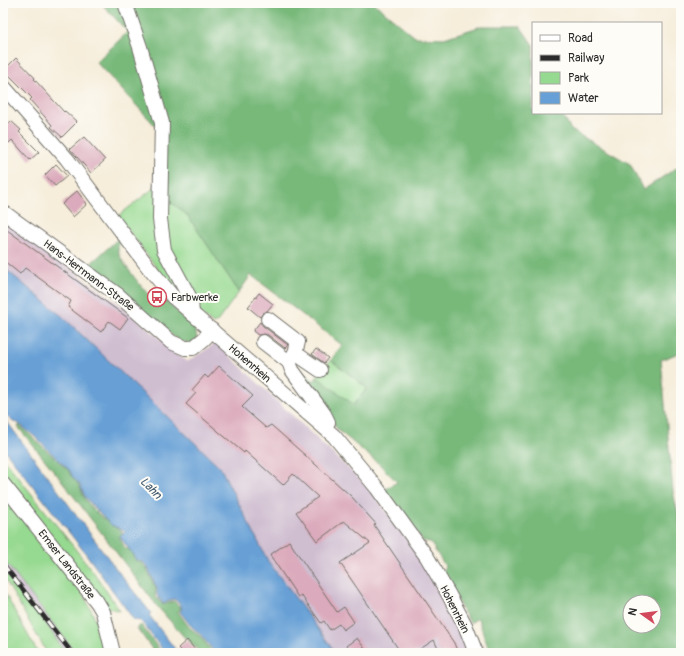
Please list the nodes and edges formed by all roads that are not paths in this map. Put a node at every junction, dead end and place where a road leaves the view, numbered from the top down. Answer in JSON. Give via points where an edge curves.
{"nodes":[{"id":1,"x":125,"y":3,"type":"edge"},
{"id":2,"x":3,"y":86,"type":"edge"},
{"id":3,"x":3,"y":212,"type":"edge"},
{"id":4,"x":192,"y":314,"type":"junction"},
{"id":5,"x":268,"y":319,"type":"dead end"},
{"id":6,"x":218,"y":331,"type":"junction"},
{"id":7,"x":263,"y":342,"type":"dead end"},
{"id":8,"x":292,"y":357,"type":"junction"},
{"id":9,"x":320,"y":370,"type":"dead end"},
{"id":10,"x":324,"y":426,"type":"junction"},
{"id":11,"x":3,"y":484,"type":"edge"},
{"id":12,"x":113,"y":653,"type":"edge"},
{"id":13,"x":476,"y":653,"type":"edge"}],
"edges":[{"from":1,"to":4,"type":"street","via":[[162,123],[160,218],[164,250],[190,300]]},
{"from":2,"to":4,"type":"street","name":"Hohenrhein","via":[[67,159],[148,268]]},
{"from":3,"to":6,"type":"street","name":"Hans-Herrmann-Straße","via":[[118,295],[171,342],[185,348],[193,348]]},
{"from":4,"to":6,"type":"street","name":"Hohenrhein"},
{"from":5,"to":8,"type":"street","via":[[298,342]]},
{"from":6,"to":10,"type":"street","name":"Hohenrhein"},
{"from":7,"to":8,"type":"street"},
{"from":8,"to":9,"type":"street"},
{"from":8,"to":10,"type":"street","via":[[292,370],[324,414],[328,422]]},
{"from":10,"to":13,"type":"street","name":"Hohenrhein","via":[[377,488],[427,557],[465,625]]},
{"from":11,"to":12,"type":"street","name":"Emser Landstraße","via":[[97,602],[103,612]]}]}
